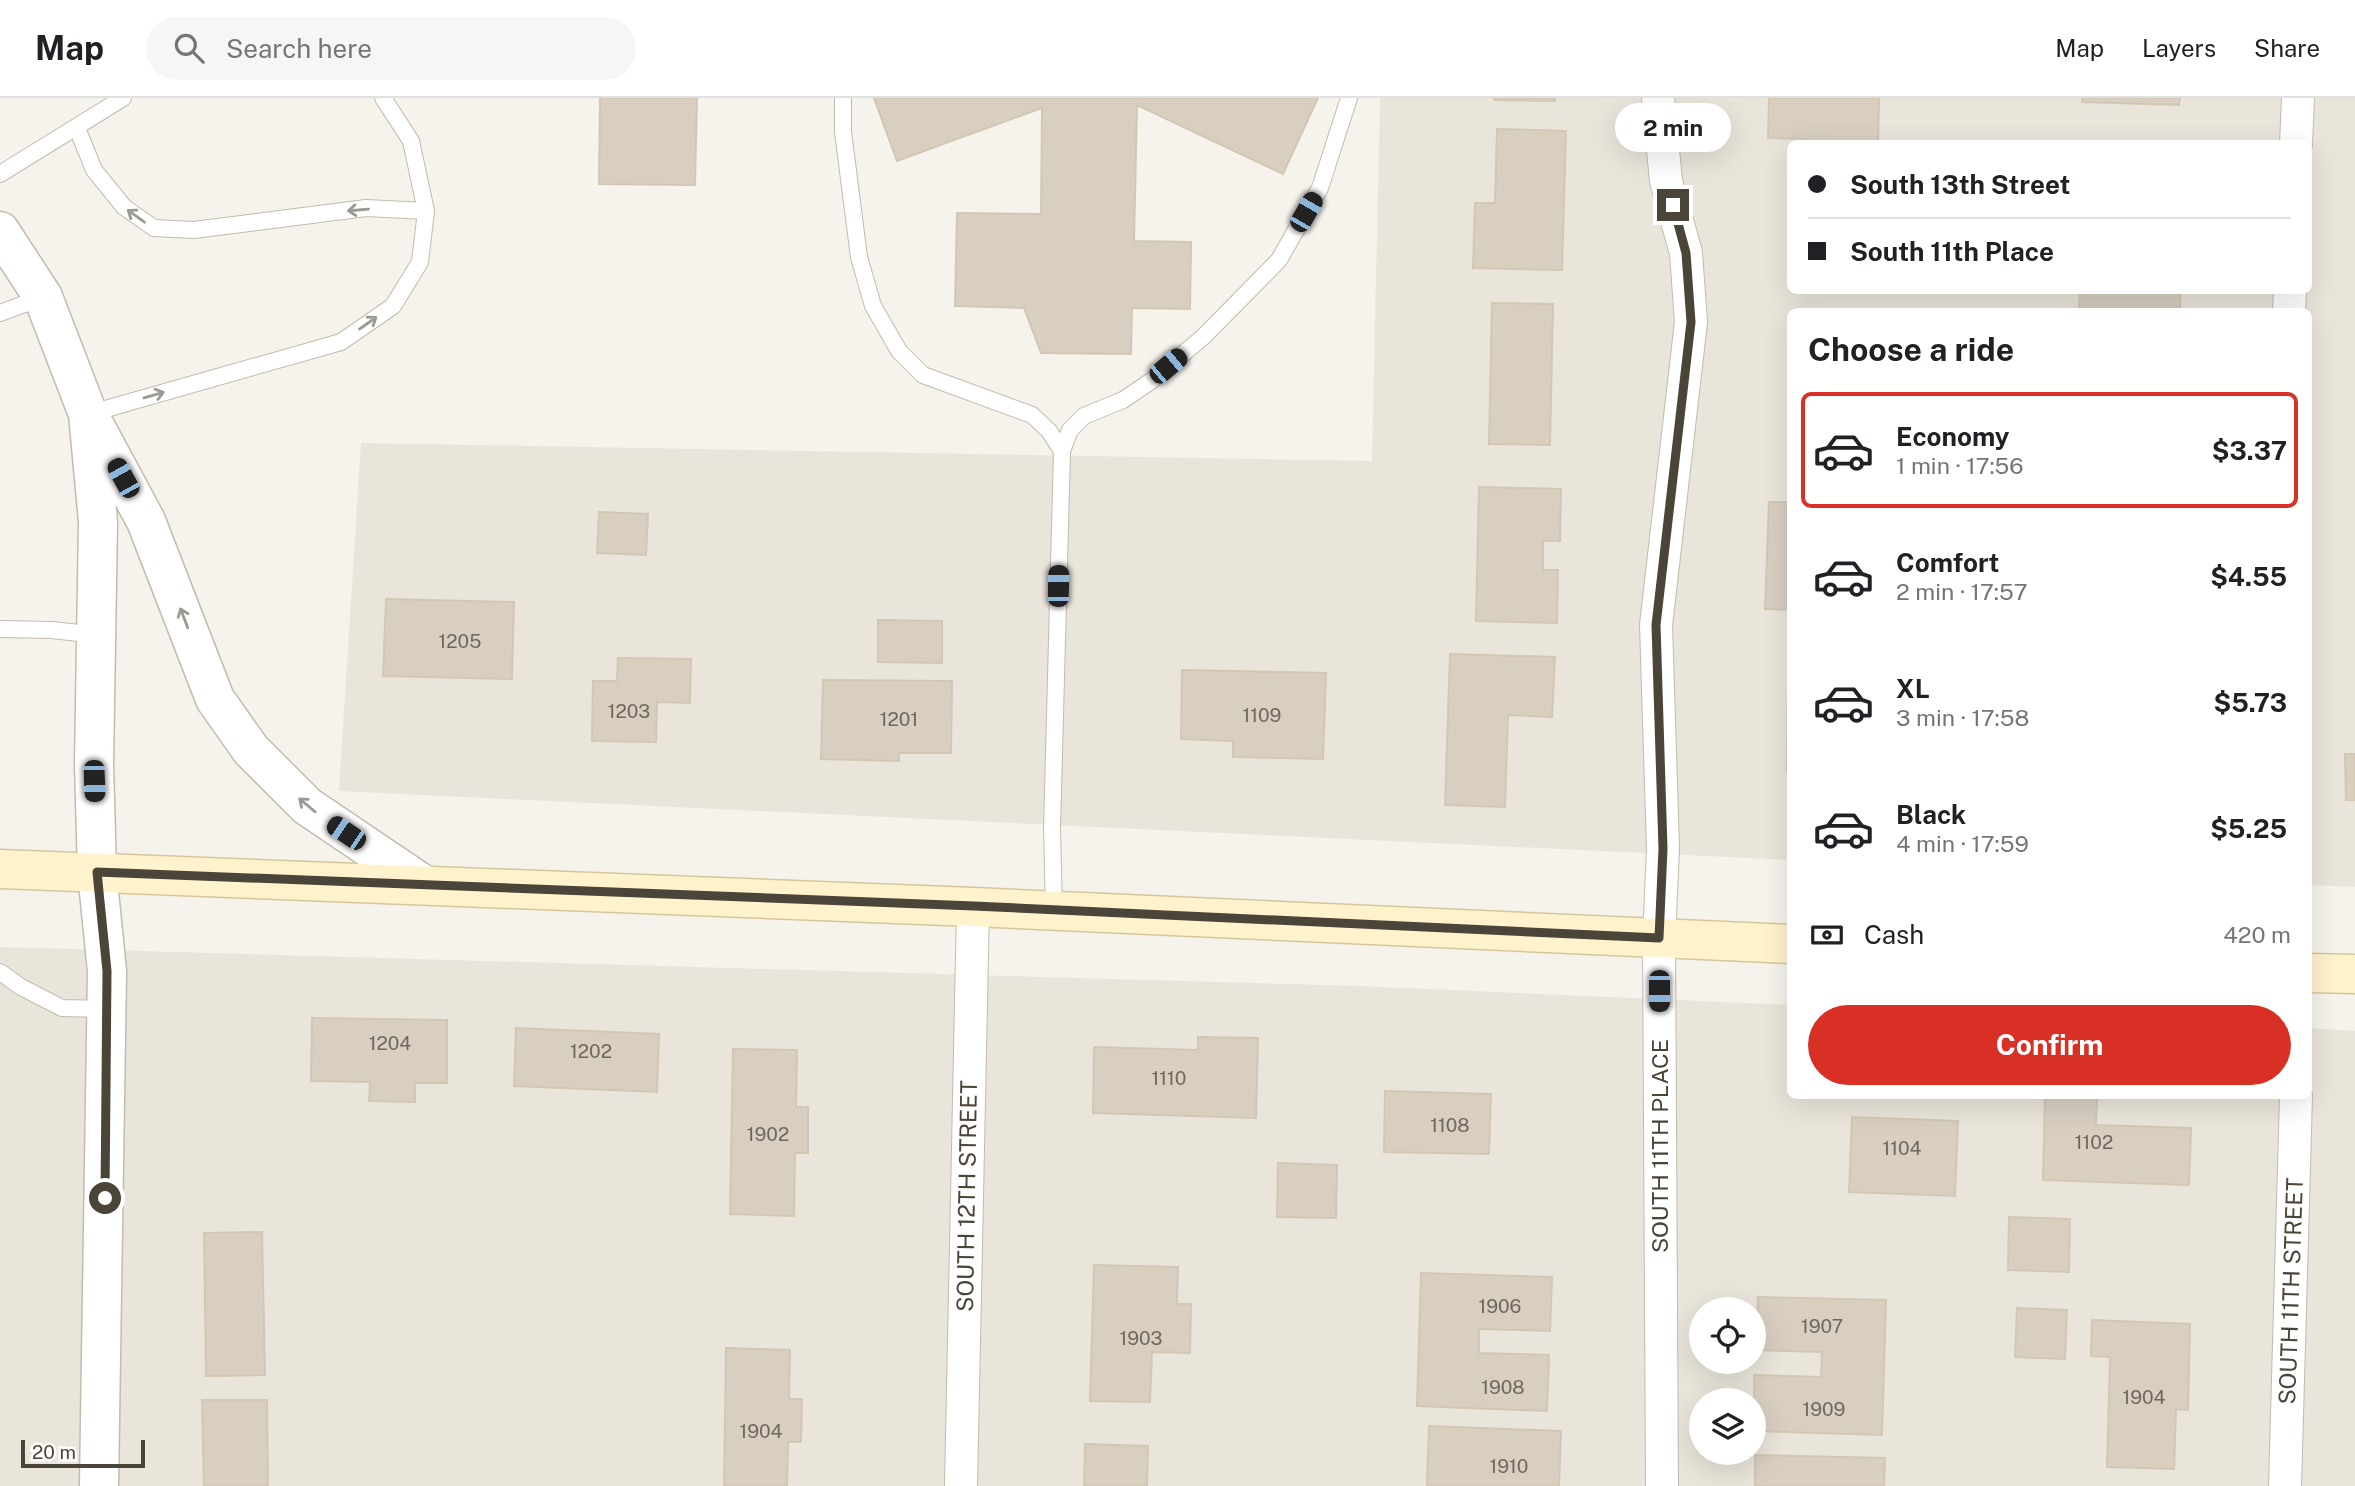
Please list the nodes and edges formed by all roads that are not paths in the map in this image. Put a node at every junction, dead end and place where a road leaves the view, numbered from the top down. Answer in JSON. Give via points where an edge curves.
{"nodes":[{"id":1,"x":123,"y":98,"type":"edge"},
{"id":2,"x":383,"y":98,"type":"edge"},
{"id":3,"x":844,"y":98,"type":"edge"},
{"id":4,"x":1349,"y":98,"type":"edge"},
{"id":5,"x":1658,"y":98,"type":"edge"},
{"id":6,"x":2298,"y":98,"type":"edge"},
{"id":7,"x":76,"y":128,"type":"junction"},
{"id":8,"x":2296,"y":140,"type":"edge"},
{"id":9,"x":0,"y":174,"type":"edge"},
{"id":10,"x":426,"y":211,"type":"junction"},
{"id":11,"x":0,"y":231,"type":"edge"},
{"id":12,"x":43,"y":297,"type":"junction"},
{"id":13,"x":0,"y":313,"type":"edge"},
{"id":14,"x":88,"y":414,"type":"junction"},
{"id":15,"x":1062,"y":452,"type":"junction"},
{"id":16,"x":0,"y":629,"type":"edge"},
{"id":17,"x":97,"y":635,"type":"junction"},
{"id":18,"x":0,"y":869,"type":"edge"},
{"id":19,"x":97,"y":872,"type":"junction"},
{"id":20,"x":424,"y":885,"type":"junction"},
{"id":21,"x":974,"y":906,"type":"junction"},
{"id":22,"x":1054,"y":910,"type":"junction"},
{"id":23,"x":1659,"y":938,"type":"junction"},
{"id":24,"x":1787,"y":944,"type":"edge"},
{"id":25,"x":0,"y":972,"type":"edge"},
{"id":26,"x":2312,"y":973,"type":"edge"},
{"id":27,"x":2355,"y":974,"type":"edge"},
{"id":28,"x":107,"y":1009,"type":"junction"},
{"id":29,"x":2296,"y":1099,"type":"edge"},
{"id":30,"x":99,"y":1486,"type":"edge"},
{"id":31,"x":961,"y":1486,"type":"edge"},
{"id":32,"x":1662,"y":1486,"type":"edge"},
{"id":33,"x":2285,"y":1486,"type":"edge"}],
"edges":[{"from":1,"to":7,"type":"lane"},
{"from":2,"to":10,"type":"lane","via":[[411,141]]},
{"from":3,"to":15,"type":"lane","via":[[843,132],[859,257],[873,306],[899,351],[923,375],[1032,415]]},
{"from":4,"to":15,"type":"lane","via":[[1320,188],[1279,260],[1203,337],[1151,381],[1123,400],[1084,416],[1070,430]]},
{"from":5,"to":23,"type":"street","name":"SOUTH 11TH PLACE","via":[[1666,181],[1686,253],[1691,322],[1656,625],[1663,849]]},
{"from":6,"to":8,"type":"street"},
{"from":7,"to":9,"type":"lane"},
{"from":10,"to":7,"type":"lane","one_way":true,"via":[[366,208],[194,230],[154,228],[124,207],[94,170]]},
{"from":14,"to":10,"type":"lane","one_way":true,"via":[[341,342],[393,306],[420,262]]},
{"from":11,"to":12,"type":"street"},
{"from":12,"to":13,"type":"lane"},
{"from":12,"to":14,"type":"street"},
{"from":14,"to":17,"type":"street","via":[[98,520]]},
{"from":20,"to":14,"type":"street","one_way":true,"via":[[307,806],[232,726],[215,699],[146,520]]},
{"from":15,"to":22,"type":"lane"},
{"from":16,"to":17,"type":"lane"},
{"from":17,"to":19,"type":"street"},
{"from":18,"to":19,"type":"main road"},
{"from":19,"to":20,"type":"main road"},
{"from":19,"to":28,"type":"street"},
{"from":20,"to":21,"type":"main road"},
{"from":21,"to":22,"type":"main road"},
{"from":21,"to":31,"type":"street","name":"SOUTH 12TH STREET"},
{"from":22,"to":23,"type":"main road"},
{"from":23,"to":24,"type":"main road"},
{"from":23,"to":32,"type":"street","name":"SOUTH 11TH PLACE"},
{"from":25,"to":28,"type":"lane","via":[[62,1008]]},
{"from":26,"to":27,"type":"main road"},
{"from":28,"to":30,"type":"street"},
{"from":29,"to":33,"type":"street","name":"SOUTH 11TH STREET"}]}
